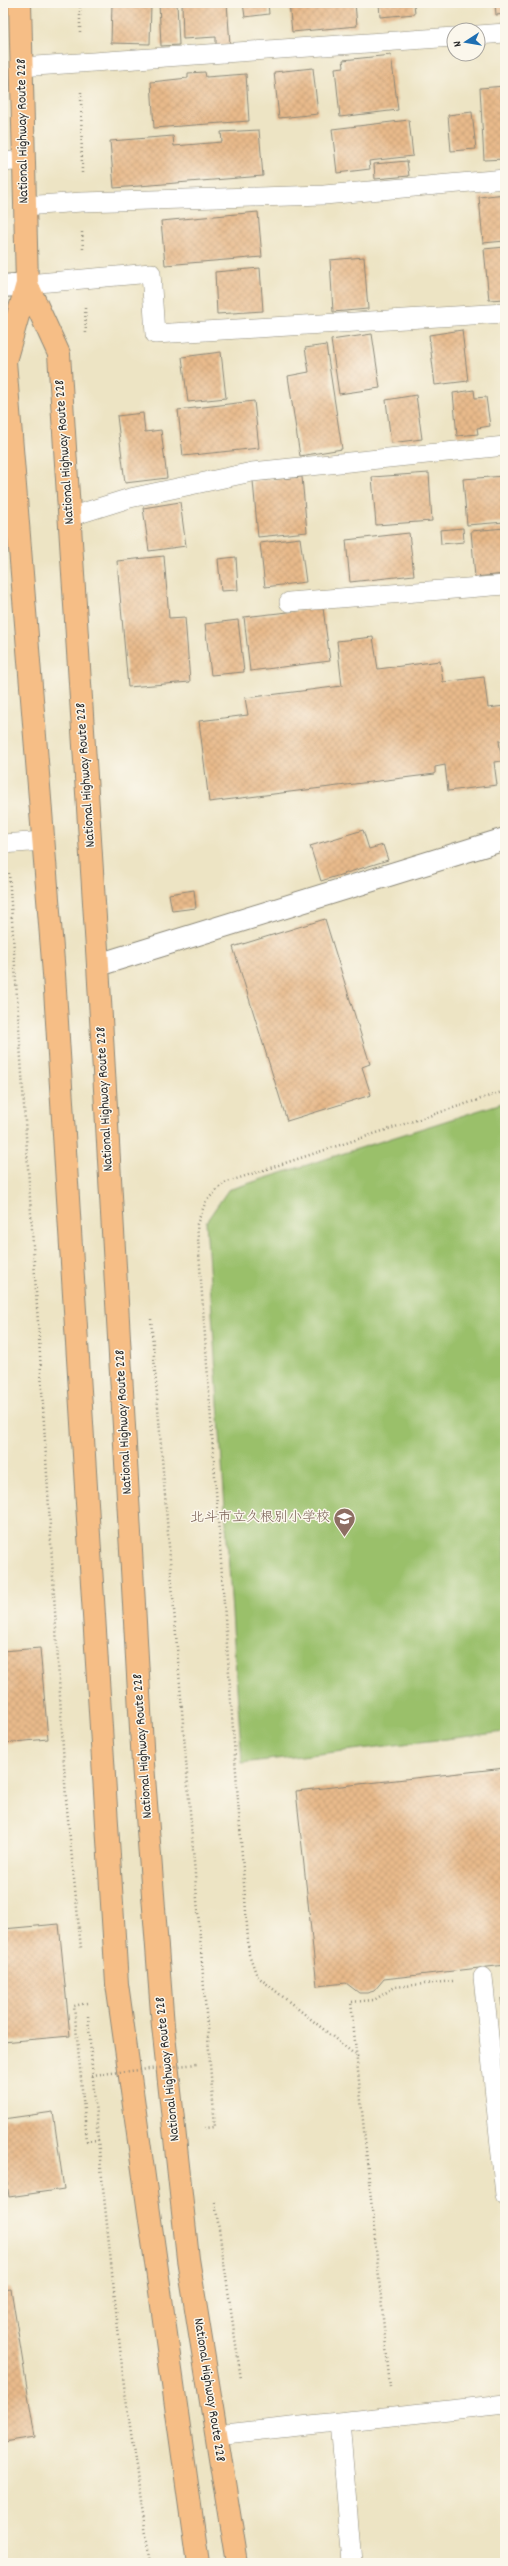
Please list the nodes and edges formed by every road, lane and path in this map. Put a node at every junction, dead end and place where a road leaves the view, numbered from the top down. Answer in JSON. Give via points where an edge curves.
{"nodes":[{"id":1,"x":20,"y":3,"type":"edge"},
{"id":2,"x":80,"y":3,"type":"edge"},
{"id":3,"x":505,"y":33,"type":"edge"},
{"id":4,"x":486,"y":34,"type":"edge"},
{"id":5,"x":446,"y":38,"type":"edge"},
{"id":6,"x":80,"y":65,"type":"junction"},
{"id":7,"x":22,"y":67,"type":"junction"},
{"id":8,"x":13,"y":161,"type":"edge"},
{"id":9,"x":505,"y":179,"type":"edge"},
{"id":10,"x":82,"y":202,"type":"junction"},
{"id":11,"x":24,"y":206,"type":"junction"},
{"id":12,"x":27,"y":284,"type":"junction"},
{"id":13,"x":3,"y":286,"type":"edge"},
{"id":14,"x":505,"y":313,"type":"edge"},
{"id":15,"x":505,"y":446,"type":"edge"},
{"id":16,"x":69,"y":517,"type":"junction"},
{"id":17,"x":505,"y":586,"type":"edge"},
{"id":18,"x":289,"y":602,"type":"dead end"},
{"id":19,"x":505,"y":839,"type":"edge"},
{"id":20,"x":43,"y":841,"type":"junction"},
{"id":21,"x":3,"y":844,"type":"edge"},
{"id":22,"x":98,"y":965,"type":"junction"},
{"id":23,"x":505,"y":1091,"type":"edge"},
{"id":24,"x":151,"y":1315,"type":"dead end"},
{"id":25,"x":483,"y":1977,"type":"joint"},
{"id":26,"x":87,"y":2004,"type":"dead end"},
{"id":27,"x":358,"y":2057,"type":"junction"},
{"id":28,"x":197,"y":2064,"type":"dead end"},
{"id":29,"x":92,"y":2075,"type":"junction"},
{"id":30,"x":206,"y":2136,"type":"dead end"},
{"id":31,"x":98,"y":2140,"type":"dead end"},
{"id":32,"x":505,"y":2195,"type":"edge"},
{"id":33,"x":215,"y":2198,"type":"dead end"},
{"id":34,"x":242,"y":2385,"type":"dead end"},
{"id":35,"x":505,"y":2404,"type":"edge"},
{"id":36,"x":393,"y":2416,"type":"junction"},
{"id":37,"x":340,"y":2422,"type":"junction"},
{"id":38,"x":216,"y":2435,"type":"junction"},
{"id":39,"x":198,"y":2563,"type":"edge"},
{"id":40,"x":236,"y":2563,"type":"edge"},
{"id":41,"x":352,"y":2563,"type":"edge"}],
"edges":[{"from":1,"to":7,"type":"highway","name":"National Highway Route 228"},
{"from":2,"to":6,"type":"path"},
{"from":3,"to":4,"type":"lane"},
{"from":5,"to":6,"type":"lane"},
{"from":6,"to":7,"type":"lane"},
{"from":6,"to":10,"type":"path"},
{"from":7,"to":8,"type":"highway","name":"National Highway Route 228"},
{"from":8,"to":11,"type":"highway","name":"National Highway Route 228"},
{"from":9,"to":10,"type":"lane","via":[[324,195]]},
{"from":10,"to":11,"type":"lane"},
{"from":11,"to":12,"type":"highway","name":"National Highway Route 228"},
{"from":12,"to":13,"type":"street"},
{"from":12,"to":14,"type":"lane","via":[[151,273],[155,334]]},
{"from":12,"to":16,"type":"highway","name":"National Highway Route 228","via":[[59,354]]},
{"from":12,"to":20,"type":"highway","name":"National Highway Route 228","via":[[5,361]]},
{"from":15,"to":16,"type":"lane","via":[[252,472],[130,498]]},
{"from":16,"to":22,"type":"highway","name":"National Highway Route 228"},
{"from":17,"to":18,"type":"lane"},
{"from":19,"to":22,"type":"street"},
{"from":20,"to":21,"type":"lane"},
{"from":20,"to":39,"type":"highway","name":"National Highway Route 228","via":[[54,974],[117,1984]]},
{"from":22,"to":38,"type":"highway","name":"National Highway Route 228","via":[[143,1764],[163,2026],[188,2259]]},
{"from":23,"to":27,"type":"path","via":[[224,1183],[206,1201],[197,1224],[249,1954],[257,1976]]},
{"from":24,"to":30,"type":"path","via":[[215,2127],[205,2128]]},
{"from":25,"to":27,"type":"path","via":[[395,1988],[374,2000],[351,2002]]},
{"from":25,"to":32,"type":"lane"},
{"from":26,"to":29,"type":"path"},
{"from":27,"to":36,"type":"path"},
{"from":28,"to":29,"type":"path","bridge":true},
{"from":29,"to":31,"type":"path"},
{"from":33,"to":34,"type":"path"},
{"from":35,"to":36,"type":"lane"},
{"from":36,"to":37,"type":"lane"},
{"from":37,"to":38,"type":"lane"},
{"from":37,"to":41,"type":"lane"},
{"from":38,"to":40,"type":"highway","name":"National Highway Route 228"}]}
